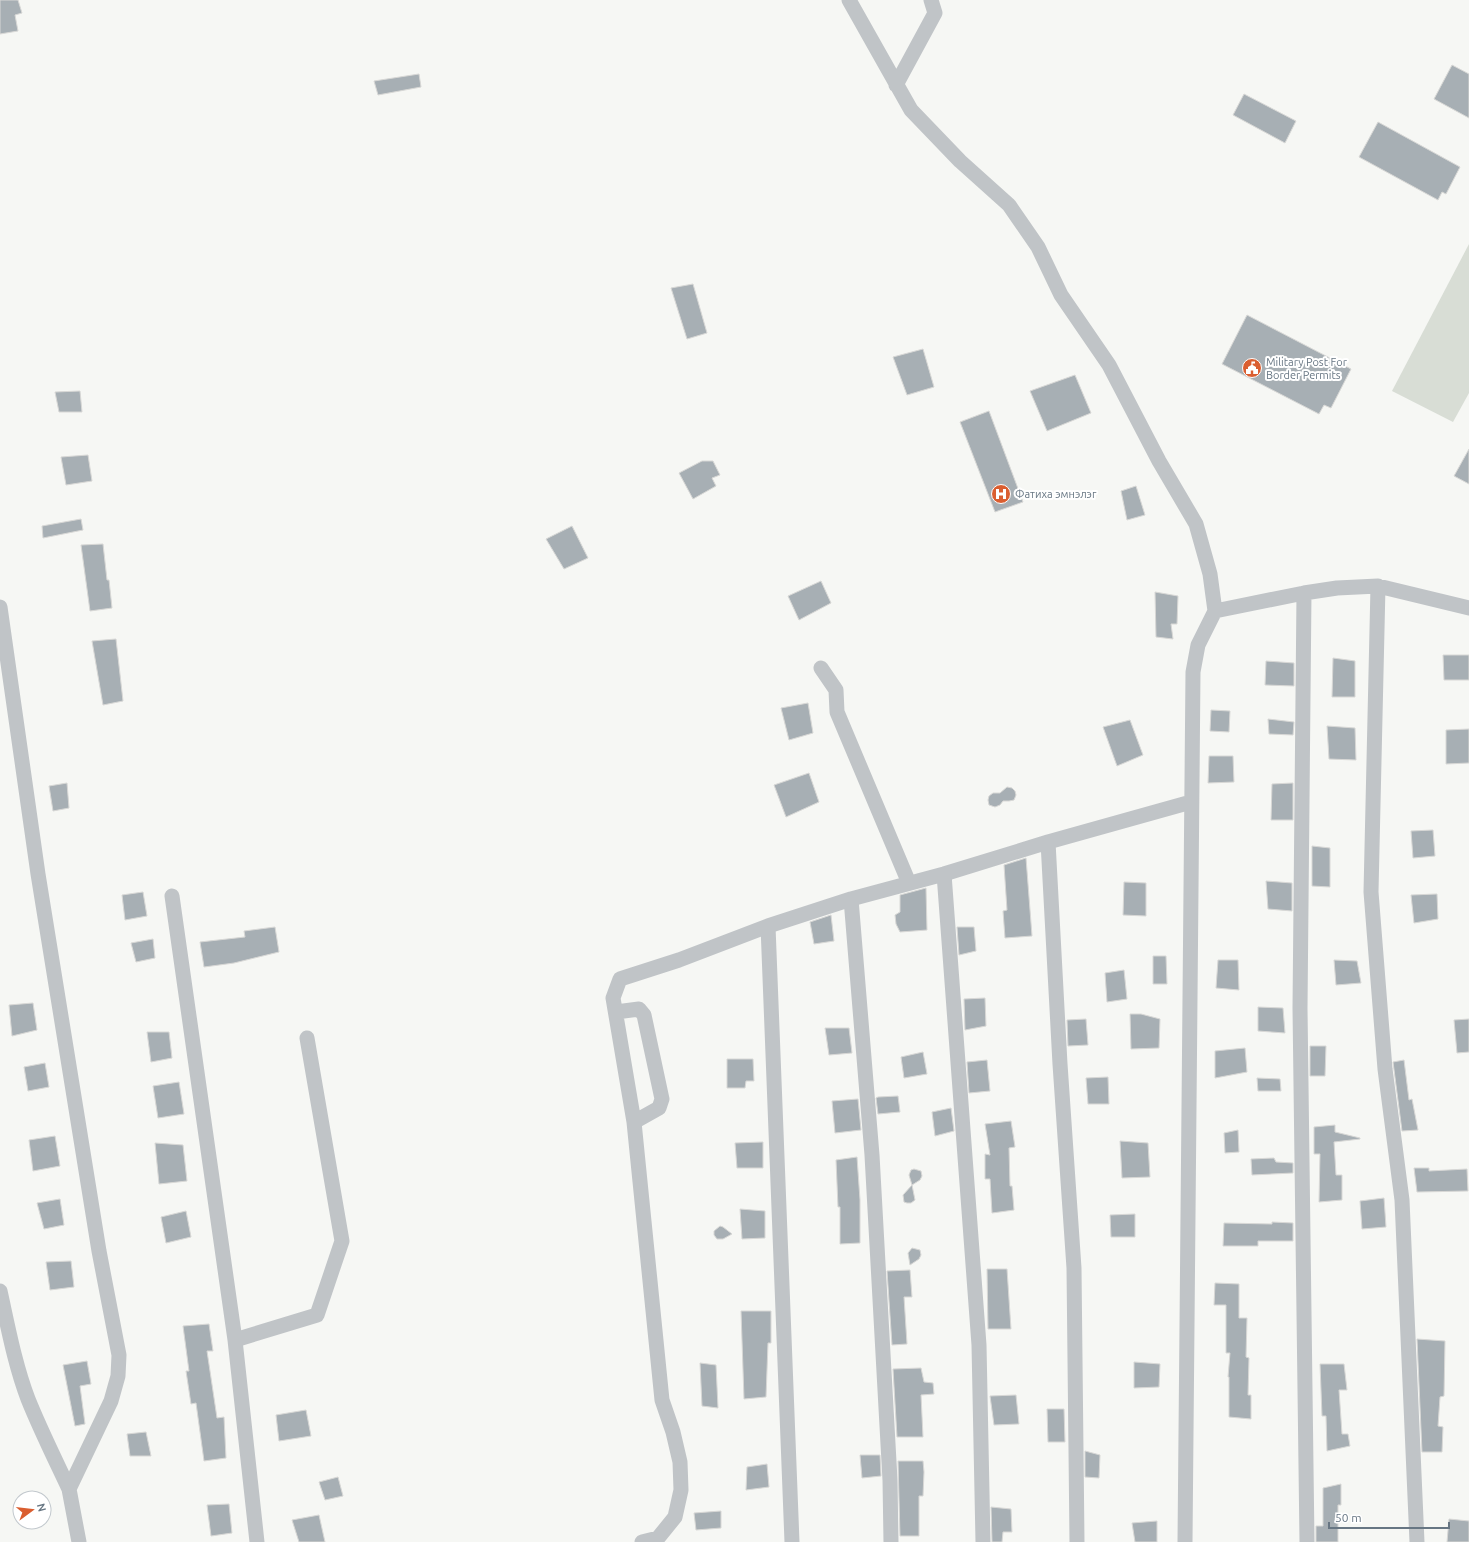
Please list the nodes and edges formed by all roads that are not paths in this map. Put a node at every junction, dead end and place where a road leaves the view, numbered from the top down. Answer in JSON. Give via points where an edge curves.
{"nodes":[{"id":1,"x":849,"y":0,"type":"edge"},
{"id":2,"x":931,"y":0,"type":"edge"},
{"id":3,"x":896,"y":85,"type":"junction"},
{"id":4,"x":1378,"y":586,"type":"junction"},
{"id":5,"x":1304,"y":593,"type":"junction"},
{"id":6,"x":0,"y":607,"type":"edge"},
{"id":7,"x":1469,"y":608,"type":"edge"},
{"id":8,"x":1215,"y":611,"type":"junction"},
{"id":9,"x":821,"y":668,"type":"dead end"},
{"id":10,"x":1191,"y":802,"type":"junction"},
{"id":11,"x":1048,"y":842,"type":"junction"},
{"id":12,"x":944,"y":874,"type":"junction"},
{"id":13,"x":909,"y":883,"type":"junction"},
{"id":14,"x":172,"y":896,"type":"dead end"},
{"id":15,"x":851,"y":899,"type":"junction"},
{"id":16,"x":768,"y":926,"type":"junction"},
{"id":17,"x":616,"y":1012,"type":"junction"},
{"id":18,"x":307,"y":1038,"type":"dead end"},
{"id":19,"x":634,"y":1122,"type":"junction"},
{"id":20,"x":0,"y":1292,"type":"edge"},
{"id":21,"x":235,"y":1340,"type":"junction"},
{"id":22,"x":69,"y":1488,"type":"junction"},
{"id":23,"x":658,"y":1540,"type":"edge"},
{"id":24,"x":79,"y":1542,"type":"edge"},
{"id":25,"x":257,"y":1542,"type":"edge"},
{"id":26,"x":642,"y":1542,"type":"edge"},
{"id":27,"x":792,"y":1542,"type":"edge"},
{"id":28,"x":891,"y":1542,"type":"edge"},
{"id":29,"x":983,"y":1542,"type":"edge"},
{"id":30,"x":1076,"y":1542,"type":"edge"},
{"id":31,"x":1185,"y":1542,"type":"edge"},
{"id":32,"x":1306,"y":1542,"type":"edge"},
{"id":33,"x":1417,"y":1542,"type":"edge"}],
"edges":[{"from":1,"to":3,"type":"street"},
{"from":2,"to":3,"type":"street","via":[[935,14]]},
{"from":3,"to":8,"type":"street","via":[[911,110],[960,161],[1009,205],[1038,247],[1061,295],[1109,365],[1159,461],[1196,524],[1210,574]]},
{"from":4,"to":5,"type":"street"},
{"from":4,"to":7,"type":"street"},
{"from":4,"to":33,"type":"street","via":[[1371,892],[1385,1068],[1402,1200]]},
{"from":5,"to":8,"type":"street"},
{"from":5,"to":32,"type":"street","via":[[1300,1008]]},
{"from":6,"to":22,"type":"street","via":[[38,874],[99,1251],[119,1354],[118,1376],[111,1401]]},
{"from":8,"to":10,"type":"street","via":[[1198,645],[1193,672]]},
{"from":9,"to":13,"type":"street","via":[[836,690],[837,712]]},
{"from":10,"to":11,"type":"street"},
{"from":10,"to":31,"type":"street"},
{"from":11,"to":12,"type":"street"},
{"from":11,"to":30,"type":"street","via":[[1074,1268]]},
{"from":12,"to":13,"type":"street"},
{"from":12,"to":29,"type":"street","via":[[979,1345]]},
{"from":13,"to":15,"type":"street"},
{"from":14,"to":21,"type":"street"},
{"from":15,"to":16,"type":"street"},
{"from":15,"to":28,"type":"street","via":[[872,1163],[890,1480]]},
{"from":16,"to":17,"type":"street","via":[[679,960],[620,979],[613,998]]},
{"from":16,"to":27,"type":"street"},
{"from":17,"to":19,"type":"street"},
{"from":17,"to":19,"type":"street","via":[[639,1009],[644,1014],[662,1099],[659,1108]]},
{"from":18,"to":21,"type":"street","via":[[342,1242],[318,1315]]},
{"from":19,"to":23,"type":"street","via":[[662,1400],[680,1462],[681,1490],[675,1517]]},
{"from":20,"to":22,"type":"street","via":[[28,1397]]},
{"from":21,"to":25,"type":"street"},
{"from":22,"to":24,"type":"street"},
{"from":23,"to":26,"type":"street"}]}
